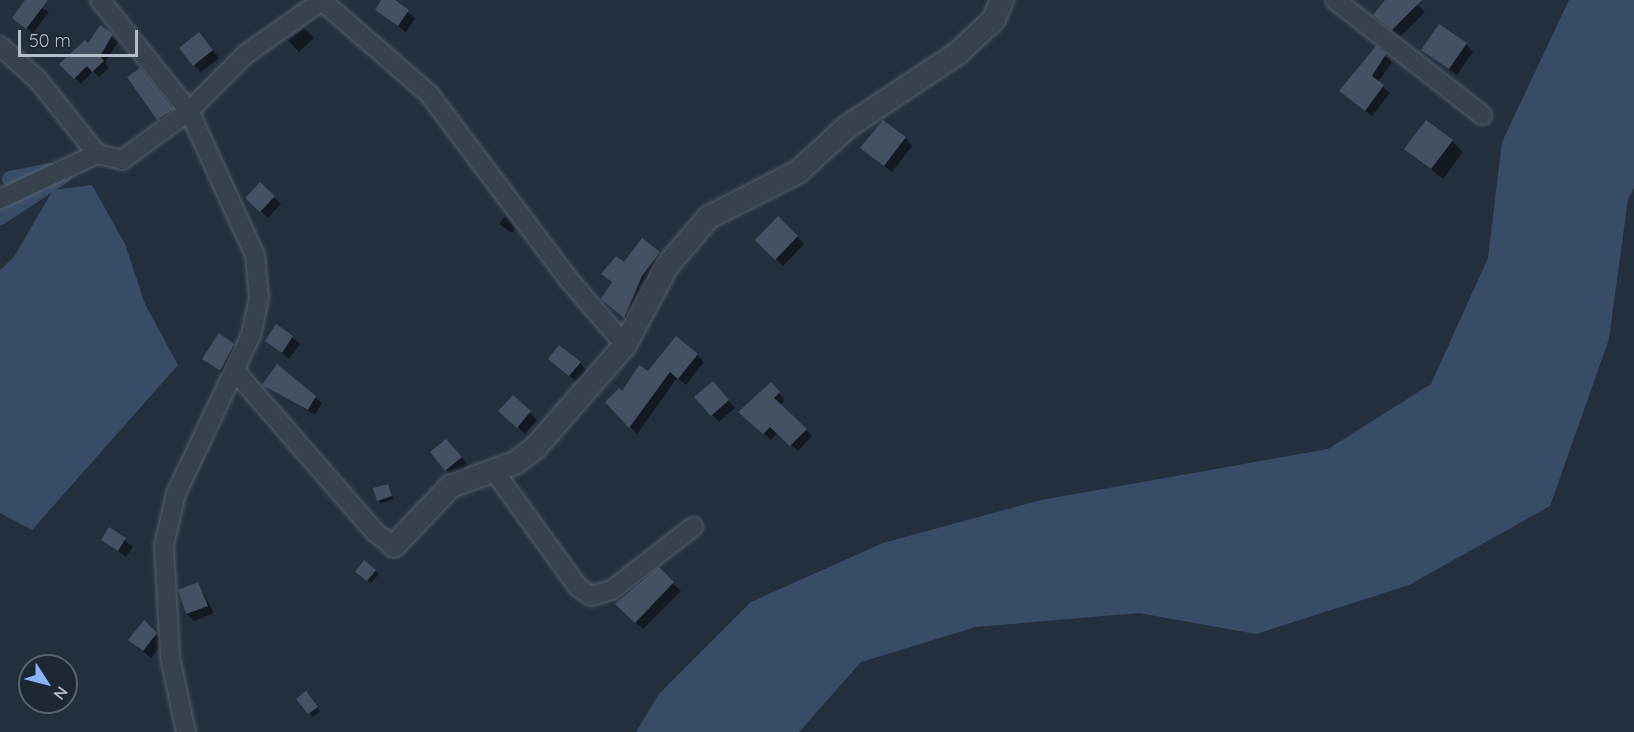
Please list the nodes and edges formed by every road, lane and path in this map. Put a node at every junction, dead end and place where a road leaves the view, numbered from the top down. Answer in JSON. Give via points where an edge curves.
{"nodes":[{"id":1,"x":100,"y":0,"type":"edge"},
{"id":2,"x":321,"y":0,"type":"edge"},
{"id":3,"x":1002,"y":0,"type":"edge"},
{"id":4,"x":1335,"y":0,"type":"edge"},
{"id":5,"x":0,"y":46,"type":"edge"},
{"id":6,"x":189,"y":111,"type":"junction"},
{"id":7,"x":1482,"y":115,"type":"dead end"},
{"id":8,"x":97,"y":154,"type":"junction"},
{"id":9,"x":0,"y":199,"type":"edge"},
{"id":10,"x":625,"y":345,"type":"junction"},
{"id":11,"x":235,"y":371,"type":"junction"},
{"id":12,"x":494,"y":471,"type":"junction"},
{"id":13,"x":693,"y":527,"type":"dead end"},
{"id":14,"x":394,"y":546,"type":"joint"},
{"id":15,"x":186,"y":732,"type":"edge"}],
"edges":[{"from":1,"to":6,"type":"street"},
{"from":2,"to":6,"type":"street","via":[[246,54]]},
{"from":2,"to":10,"type":"street","via":[[429,94],[570,281]]},
{"from":3,"to":10,"type":"street","via":[[994,19],[957,54],[847,127],[798,172],[709,217],[667,266]]},
{"from":4,"to":7,"type":"street"},
{"from":5,"to":8,"type":"street","via":[[38,80]]},
{"from":6,"to":8,"type":"street","via":[[122,160]]},
{"from":6,"to":11,"type":"street","via":[[255,255],[259,298]]},
{"from":8,"to":9,"type":"street"},
{"from":10,"to":12,"type":"street","via":[[536,447]]},
{"from":11,"to":14,"type":"street","via":[[376,533]]},
{"from":11,"to":15,"type":"street","via":[[176,494],[164,545],[170,657]]},
{"from":12,"to":13,"type":"street","via":[[578,587],[591,596],[612,590]]},
{"from":12,"to":14,"type":"street","via":[[451,486]]}]}
